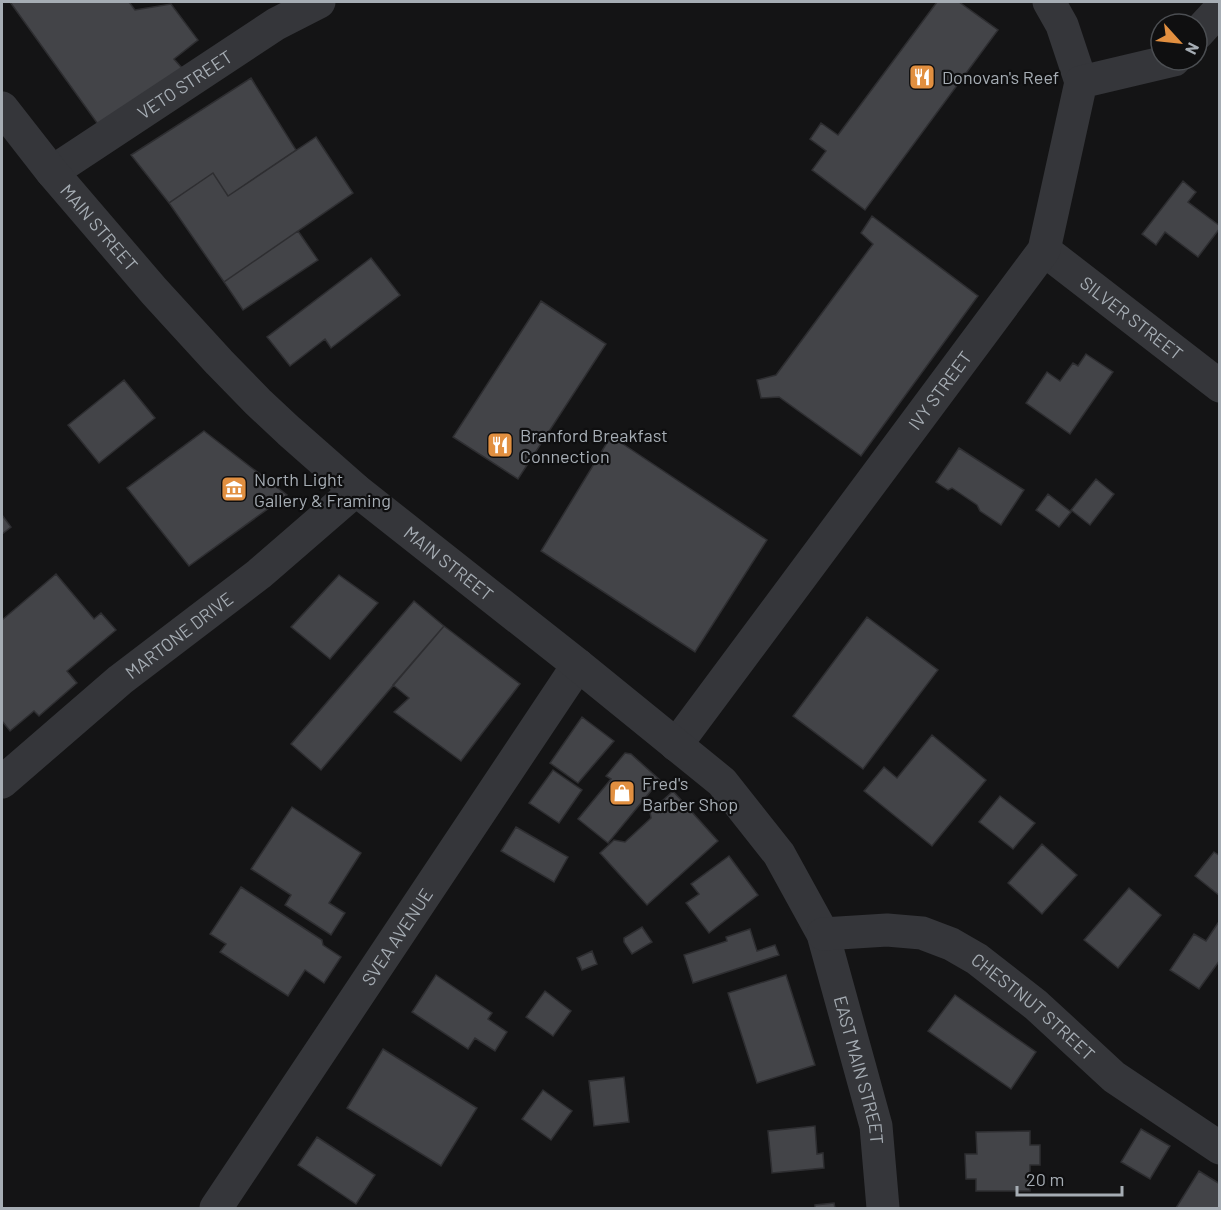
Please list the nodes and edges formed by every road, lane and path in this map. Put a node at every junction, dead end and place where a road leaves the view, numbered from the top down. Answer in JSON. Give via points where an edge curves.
{"nodes":[{"id":1,"x":319,"y":2,"type":"edge"},
{"id":2,"x":1049,"y":2,"type":"edge"},
{"id":3,"x":1220,"y":9,"type":"edge"},
{"id":4,"x":1209,"y":21,"type":"edge"},
{"id":5,"x":1149,"y":66,"type":"edge"},
{"id":6,"x":1081,"y":82,"type":"junction"},
{"id":7,"x":2,"y":108,"type":"edge"},
{"id":8,"x":52,"y":172,"type":"junction"},
{"id":9,"x":1044,"y":250,"type":"junction"},
{"id":10,"x":1220,"y":386,"type":"edge"},
{"id":11,"x":356,"y":490,"type":"junction"},
{"id":12,"x":578,"y":665,"type":"junction"},
{"id":13,"x":676,"y":745,"type":"junction"},
{"id":14,"x":2,"y":783,"type":"edge"},
{"id":15,"x":823,"y":934,"type":"junction"},
{"id":16,"x":1220,"y":1148,"type":"edge"},
{"id":17,"x":216,"y":1209,"type":"edge"},
{"id":18,"x":884,"y":1209,"type":"edge"}],
"edges":[{"from":1,"to":8,"type":"street","name":"VETO STREET","via":[[276,24]]},
{"from":2,"to":6,"type":"street","via":[[1062,26]]},
{"from":3,"to":4,"type":"street"},
{"from":5,"to":6,"type":"street"},
{"from":6,"to":9,"type":"street","name":"IVY STREET"},
{"from":7,"to":8,"type":"street","name":"MAIN STREET"},
{"from":8,"to":11,"type":"street","name":"MAIN STREET","via":[[227,370]]},
{"from":9,"to":10,"type":"street","name":"SILVER STREET"},
{"from":9,"to":13,"type":"street","name":"IVY STREET"},
{"from":11,"to":12,"type":"street","name":"MAIN STREET"},
{"from":11,"to":14,"type":"street","name":"MARTONE DRIVE","via":[[258,574],[120,680]]},
{"from":12,"to":13,"type":"street","name":"MAIN STREET"},
{"from":12,"to":17,"type":"street","name":"SVEA AVENUE"},
{"from":13,"to":15,"type":"street","name":"MAIN STREET","via":[[722,782],[779,854]]},
{"from":15,"to":16,"type":"street","name":"CHESTNUT STREET","via":[[887,930],[922,933],[951,944],[1036,1005],[1114,1077]]},
{"from":15,"to":18,"type":"street","name":"EAST MAIN STREET","via":[[876,1126]]}]}
